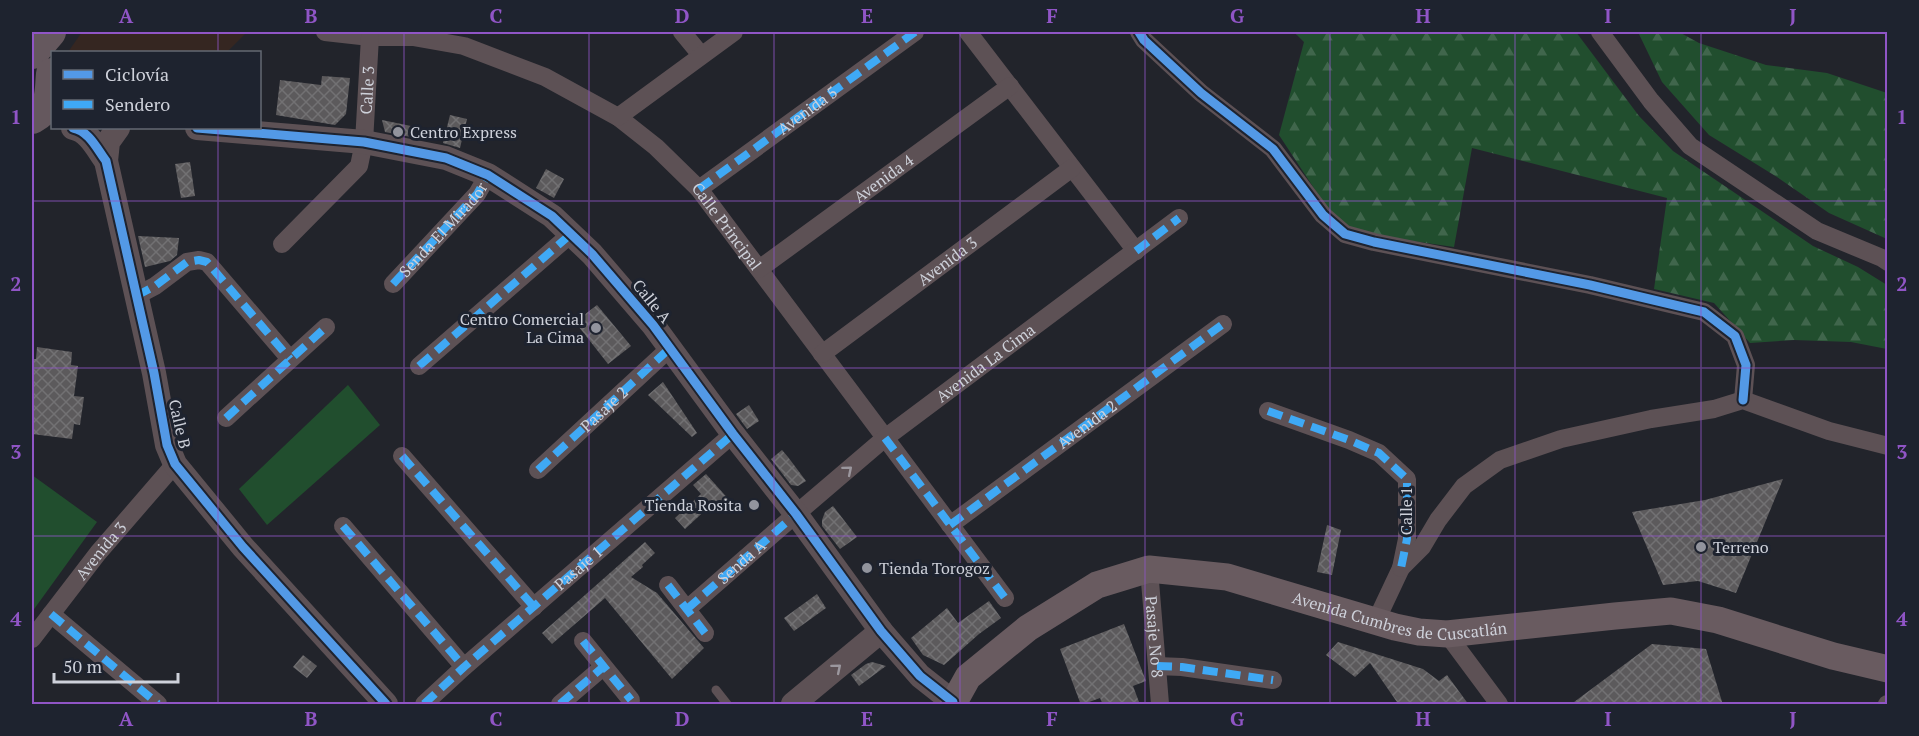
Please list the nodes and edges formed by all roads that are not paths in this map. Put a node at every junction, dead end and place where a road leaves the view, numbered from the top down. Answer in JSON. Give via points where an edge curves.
{"nodes":[{"id":1,"x":50,"y":32,"type":"edge"},
{"id":2,"x":71,"y":32,"type":"edge"},
{"id":3,"x":325,"y":32,"type":"edge"},
{"id":4,"x":682,"y":32,"type":"edge"},
{"id":5,"x":734,"y":32,"type":"edge"},
{"id":6,"x":915,"y":32,"type":"edge"},
{"id":7,"x":968,"y":32,"type":"edge"},
{"id":8,"x":1138,"y":32,"type":"edge"},
{"id":9,"x":1600,"y":32,"type":"edge"},
{"id":10,"x":370,"y":37,"type":"junction"},
{"id":11,"x":59,"y":51,"type":"edge"},
{"id":12,"x":32,"y":53,"type":"edge"},
{"id":13,"x":701,"y":55,"type":"junction"},
{"id":14,"x":32,"y":64,"type":"edge"},
{"id":15,"x":51,"y":78,"type":"edge"},
{"id":16,"x":1010,"y":86,"type":"junction"},
{"id":17,"x":51,"y":91,"type":"edge"},
{"id":18,"x":618,"y":117,"type":"junction"},
{"id":19,"x":32,"y":118,"type":"edge"},
{"id":20,"x":51,"y":123,"type":"edge"},
{"id":21,"x":78,"y":129,"type":"edge"},
{"id":22,"x":117,"y":129,"type":"edge"},
{"id":23,"x":208,"y":129,"type":"edge"},
{"id":24,"x":364,"y":142,"type":"junction"},
{"id":25,"x":106,"y":161,"type":"junction"},
{"id":26,"x":1072,"y":168,"type":"junction"},
{"id":27,"x":488,"y":175,"type":"junction"},
{"id":28,"x":699,"y":189,"type":"junction"},
{"id":29,"x":1179,"y":218,"type":"dead end"},
{"id":30,"x":571,"y":234,"type":"junction"},
{"id":31,"x":282,"y":244,"type":"dead end"},
{"id":32,"x":1136,"y":250,"type":"junction"},
{"id":33,"x":1887,"y":262,"type":"edge"},
{"id":34,"x":759,"y":269,"type":"junction"},
{"id":35,"x":393,"y":284,"type":"dead end"},
{"id":36,"x":136,"y":296,"type":"junction"},
{"id":37,"x":1222,"y":324,"type":"dead end"},
{"id":38,"x":326,"y":327,"type":"dead end"},
{"id":39,"x":670,"y":348,"type":"junction"},
{"id":40,"x":822,"y":354,"type":"junction"},
{"id":41,"x":290,"y":359,"type":"junction"},
{"id":42,"x":419,"y":366,"type":"dead end"},
{"id":43,"x":1743,"y":400,"type":"junction"},
{"id":44,"x":1268,"y":411,"type":"dead end"},
{"id":45,"x":226,"y":418,"type":"dead end"},
{"id":46,"x":733,"y":434,"type":"junction"},
{"id":47,"x":885,"y":438,"type":"junction"},
{"id":48,"x":1887,"y":446,"type":"edge"},
{"id":49,"x":402,"y":456,"type":"dead end"},
{"id":50,"x":175,"y":464,"type":"junction"},
{"id":51,"x":538,"y":470,"type":"dead end"},
{"id":52,"x":796,"y":514,"type":"junction"},
{"id":53,"x":950,"y":525,"type":"junction"},
{"id":54,"x":343,"y":526,"type":"dead end"},
{"id":55,"x":1401,"y":568,"type":"junction"},
{"id":56,"x":1149,"y":569,"type":"junction"},
{"id":57,"x":668,"y":585,"type":"dead end"},
{"id":58,"x":1005,"y":598,"type":"dead end"},
{"id":59,"x":534,"y":607,"type":"junction"},
{"id":60,"x":687,"y":609,"type":"junction"},
{"id":61,"x":51,"y":614,"type":"junction"},
{"id":62,"x":1376,"y":621,"type":"junction"},
{"id":63,"x":881,"y":631,"type":"junction"},
{"id":64,"x":705,"y":633,"type":"dead end"},
{"id":65,"x":1447,"y":634,"type":"junction"},
{"id":66,"x":32,"y":639,"type":"edge"},
{"id":67,"x":584,"y":641,"type":"dead end"},
{"id":68,"x":1157,"y":666,"type":"junction"},
{"id":69,"x":464,"y":667,"type":"junction"},
{"id":70,"x":603,"y":667,"type":"junction"},
{"id":71,"x":1887,"y":669,"type":"edge"},
{"id":72,"x":1273,"y":680,"type":"dead end"},
{"id":73,"x":716,"y":690,"type":"dead end"},
{"id":74,"x":631,"y":700,"type":"dead end"},
{"id":75,"x":953,"y":703,"type":"edge"},
{"id":76,"x":158,"y":705,"type":"edge"},
{"id":77,"x":386,"y":705,"type":"edge"},
{"id":78,"x":424,"y":705,"type":"edge"},
{"id":79,"x":560,"y":705,"type":"edge"},
{"id":80,"x":727,"y":705,"type":"edge"},
{"id":81,"x":793,"y":705,"type":"edge"},
{"id":82,"x":1160,"y":705,"type":"edge"},
{"id":83,"x":1499,"y":705,"type":"edge"}],
"edges":[{"from":1,"to":12,"type":"highway"},
{"from":2,"to":11,"type":"highway"},
{"from":3,"to":10,"type":"street","name":"Calle Principal"},
{"from":4,"to":13,"type":"street"},
{"from":5,"to":13,"type":"street"},
{"from":6,"to":28,"type":"street","name":"Avenida 5"},
{"from":7,"to":16,"type":"street"},
{"from":8,"to":43,"type":"street","via":[[1201,93],[1273,149],[1323,215],[1345,234],[1704,312],[1735,336],[1746,365]]},
{"from":9,"to":33,"type":"street","via":[[1690,146],[1817,231]]},
{"from":10,"to":18,"type":"street","name":"Calle Principal","via":[[413,37],[464,46],[544,77]]},
{"from":10,"to":24,"type":"street","name":"Calle 3"},
{"from":13,"to":18,"type":"street"},
{"from":14,"to":15,"type":"highway","via":[[42,67]]},
{"from":16,"to":26,"type":"street"},
{"from":16,"to":34,"type":"street","name":"Avenida 4"},
{"from":17,"to":19,"type":"highway","via":[[44,109]]},
{"from":18,"to":28,"type":"street","name":"Calle Principal"},
{"from":19,"to":20,"type":"street"},
{"from":21,"to":25,"type":"street","name":"Calle B","via":[[91,139]]},
{"from":22,"to":25,"type":"street","via":[[108,142]]},
{"from":23,"to":24,"type":"street","name":"Calle A"},
{"from":24,"to":27,"type":"street","name":"Calle A","via":[[446,158]]},
{"from":24,"to":31,"type":"street","name":"Calle 3","via":[[359,166]]},
{"from":25,"to":36,"type":"street","name":"Calle B"},
{"from":26,"to":32,"type":"street"},
{"from":26,"to":40,"type":"street","name":"Avenida 3"},
{"from":27,"to":30,"type":"street","name":"Calle A","via":[[552,216]]},
{"from":27,"to":35,"type":"street","name":"Senda El Mirador","via":[[477,194]]},
{"from":28,"to":34,"type":"street","name":"Calle Principal"},
{"from":29,"to":32,"type":"street","name":"Avenida La Cima"},
{"from":30,"to":39,"type":"street","name":"Calle A","via":[[613,277]]},
{"from":30,"to":42,"type":"street"},
{"from":32,"to":47,"type":"street","name":"Avenida La Cima"},
{"from":34,"to":40,"type":"street","name":"Calle Principal"},
{"from":36,"to":41,"type":"street","via":[[187,262],[207,262]]},
{"from":36,"to":50,"type":"street","name":"Calle B","via":[[167,445]]},
{"from":37,"to":53,"type":"street","name":"Avenida 2"},
{"from":38,"to":41,"type":"street"},
{"from":39,"to":46,"type":"street","name":"Calle A"},
{"from":39,"to":51,"type":"street","name":"Pasaje 2"},
{"from":40,"to":47,"type":"street","name":"Calle Principal"},
{"from":41,"to":45,"type":"street"},
{"from":43,"to":48,"type":"street","via":[[1829,431]]},
{"from":43,"to":55,"type":"street","via":[[1562,439],[1500,460],[1464,486],[1422,547]]},
{"from":44,"to":55,"type":"street","name":"Calle 1","via":[[1379,453],[1407,479],[1407,539]]},
{"from":46,"to":52,"type":"street","name":"Calle A"},
{"from":46,"to":59,"type":"street","name":"Pasaje 1"},
{"from":52,"to":47,"type":"street","name":"Avenida La Cima","one_way":true},
{"from":47,"to":53,"type":"street","name":"Calle Principal"},
{"from":49,"to":59,"type":"street"},
{"from":50,"to":61,"type":"street","name":"Avenida 3"},
{"from":50,"to":77,"type":"street","name":"Calle B","via":[[243,547]]},
{"from":52,"to":60,"type":"street","name":"Senda A"},
{"from":52,"to":63,"type":"street","name":"Calle A"},
{"from":53,"to":58,"type":"street","name":"Calle Principal"},
{"from":54,"to":69,"type":"street"},
{"from":55,"to":62,"type":"street","name":"Calle 1"},
{"from":56,"to":62,"type":"main road","name":"Avenida Cumbres de Cuscatlán","via":[[1227,577]]},
{"from":56,"to":68,"type":"street","name":"Pasaje No 8"},
{"from":56,"to":75,"type":"main road","name":"Avenida Cumbres de Cuscatlán","via":[[1097,585],[1028,628],[968,677]]},
{"from":57,"to":60,"type":"street"},
{"from":59,"to":69,"type":"street","name":"Pasaje 1"},
{"from":60,"to":64,"type":"street"},
{"from":61,"to":66,"type":"street","name":"Avenida 3"},
{"from":61,"to":76,"type":"street"},
{"from":62,"to":65,"type":"main road","name":"Avenida Cumbres de Cuscatlán","via":[[1419,632]]},
{"from":63,"to":75,"type":"street","name":"Calle A","via":[[920,676]]},
{"from":81,"to":63,"type":"street","one_way":true},
{"from":65,"to":71,"type":"main road","name":"Avenida Cumbres de Cuscatlán","via":[[1671,611],[1718,620]]},
{"from":65,"to":83,"type":"street"},
{"from":67,"to":70,"type":"street"},
{"from":68,"to":72,"type":"street"},
{"from":68,"to":82,"type":"street","name":"Pasaje No 8"},
{"from":69,"to":78,"type":"street","name":"Pasaje 1"},
{"from":70,"to":74,"type":"street"},
{"from":70,"to":79,"type":"street"},
{"from":73,"to":80,"type":"lane"}]}
